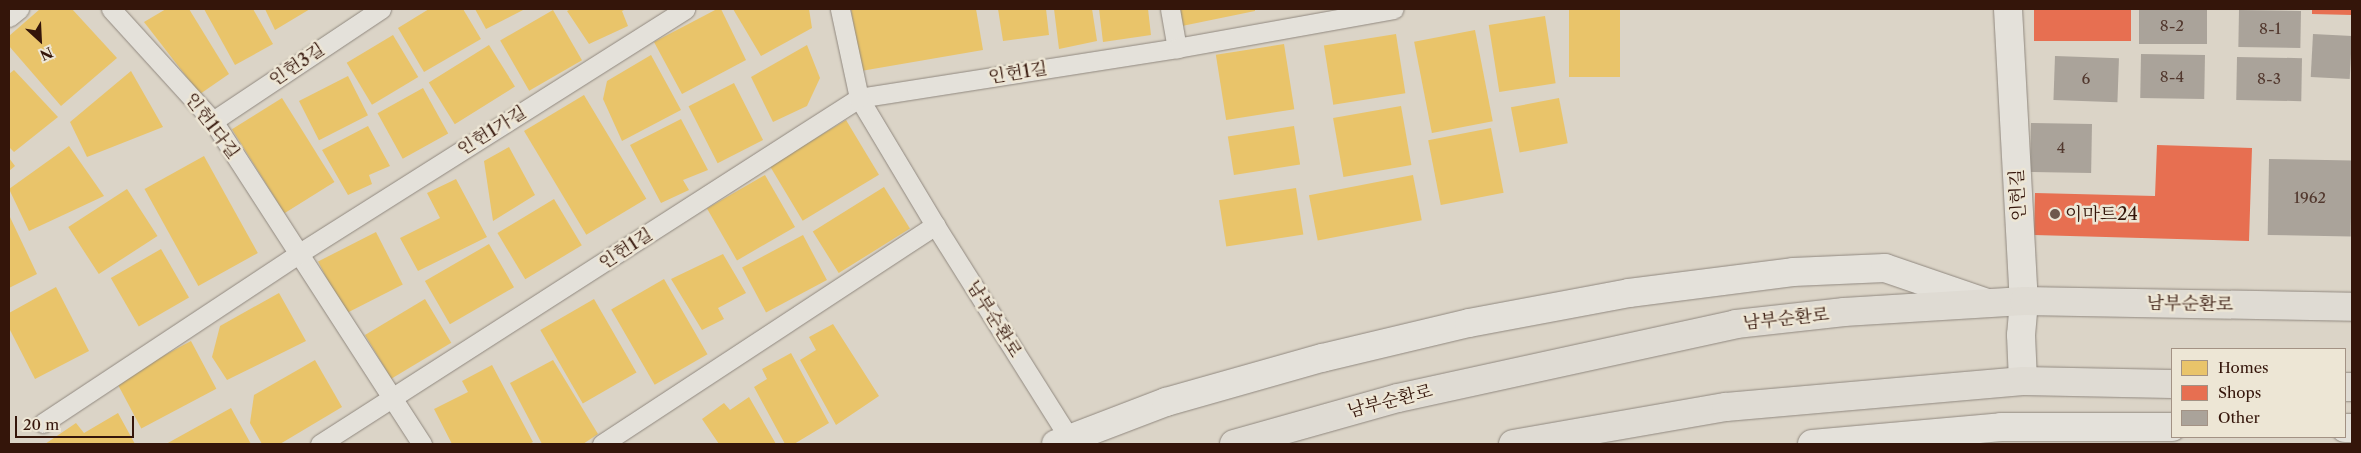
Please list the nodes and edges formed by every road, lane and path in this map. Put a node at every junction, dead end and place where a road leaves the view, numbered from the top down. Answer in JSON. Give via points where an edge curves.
{"nodes":[{"id":1,"x":18,"y":9,"type":"edge"},
{"id":2,"x":111,"y":9,"type":"edge"},
{"id":3,"x":381,"y":9,"type":"edge"},
{"id":4,"x":685,"y":9,"type":"edge"},
{"id":5,"x":840,"y":9,"type":"edge"},
{"id":6,"x":1170,"y":9,"type":"edge"},
{"id":7,"x":1394,"y":9,"type":"edge"},
{"id":8,"x":2008,"y":9,"type":"edge"},
{"id":9,"x":9,"y":17,"type":"edge"},
{"id":10,"x":1177,"y":48,"type":"junction"},
{"id":11,"x":859,"y":98,"type":"junction"},
{"id":12,"x":213,"y":122,"type":"junction"},
{"id":13,"x":935,"y":225,"type":"junction"},
{"id":14,"x":298,"y":254,"type":"junction"},
{"id":15,"x":2024,"y":300,"type":"junction"},
{"id":16,"x":1987,"y":303,"type":"junction"},
{"id":17,"x":2352,"y":307,"type":"edge"},
{"id":18,"x":2023,"y":381,"type":"junction"},
{"id":19,"x":2171,"y":384,"type":"edge"},
{"id":20,"x":392,"y":399,"type":"junction"},
{"id":21,"x":43,"y":423,"type":"dead end"},
{"id":22,"x":2171,"y":427,"type":"edge"},
{"id":23,"x":2002,"y":435,"type":"edge"},
{"id":24,"x":1063,"y":442,"type":"edge"},
{"id":25,"x":320,"y":444,"type":"edge"},
{"id":26,"x":422,"y":444,"type":"edge"},
{"id":27,"x":602,"y":444,"type":"edge"},
{"id":28,"x":1234,"y":444,"type":"edge"},
{"id":29,"x":1513,"y":444,"type":"edge"},
{"id":30,"x":1812,"y":444,"type":"edge"}],
"edges":[{"from":1,"to":9,"type":"lane"},
{"from":2,"to":12,"type":"lane","name":"인헌1다길"},
{"from":3,"to":12,"type":"lane","name":"인헌3길"},
{"from":4,"to":14,"type":"lane","name":"인헌1가길"},
{"from":5,"to":11,"type":"lane"},
{"from":6,"to":10,"type":"lane"},
{"from":7,"to":10,"type":"lane","name":"인헌1길"},
{"from":8,"to":15,"type":"street","name":"인헌길"},
{"from":10,"to":11,"type":"lane","name":"인헌1길"},
{"from":11,"to":13,"type":"lane"},
{"from":11,"to":20,"type":"lane","name":"인헌1길"},
{"from":12,"to":14,"type":"lane","name":"인헌1다길"},
{"from":13,"to":24,"type":"lane","name":"남부순환로"},
{"from":13,"to":27,"type":"lane"},
{"from":14,"to":20,"type":"lane","name":"인헌1다길"},
{"from":14,"to":21,"type":"lane"},
{"from":15,"to":16,"type":"main road","name":"남부순환로"},
{"from":15,"to":17,"type":"main road","name":"남부순환로"},
{"from":15,"to":18,"type":"street","name":"인헌길","via":[[2021,335]]},
{"from":16,"to":24,"type":"street","via":[[1885,268],[1792,272],[1628,293],[1469,323],[1322,358],[1166,402]]},
{"from":16,"to":28,"type":"main road","name":"남부순환로","via":[[1844,312],[1736,324],[1398,398]]},
{"from":18,"to":19,"type":"main road"},
{"from":18,"to":29,"type":"main road","via":[[1726,407]]},
{"from":20,"to":25,"type":"lane","name":"인헌1길"},
{"from":20,"to":26,"type":"lane"},
{"from":22,"to":23,"type":"street"},
{"from":23,"to":30,"type":"street"}]}
